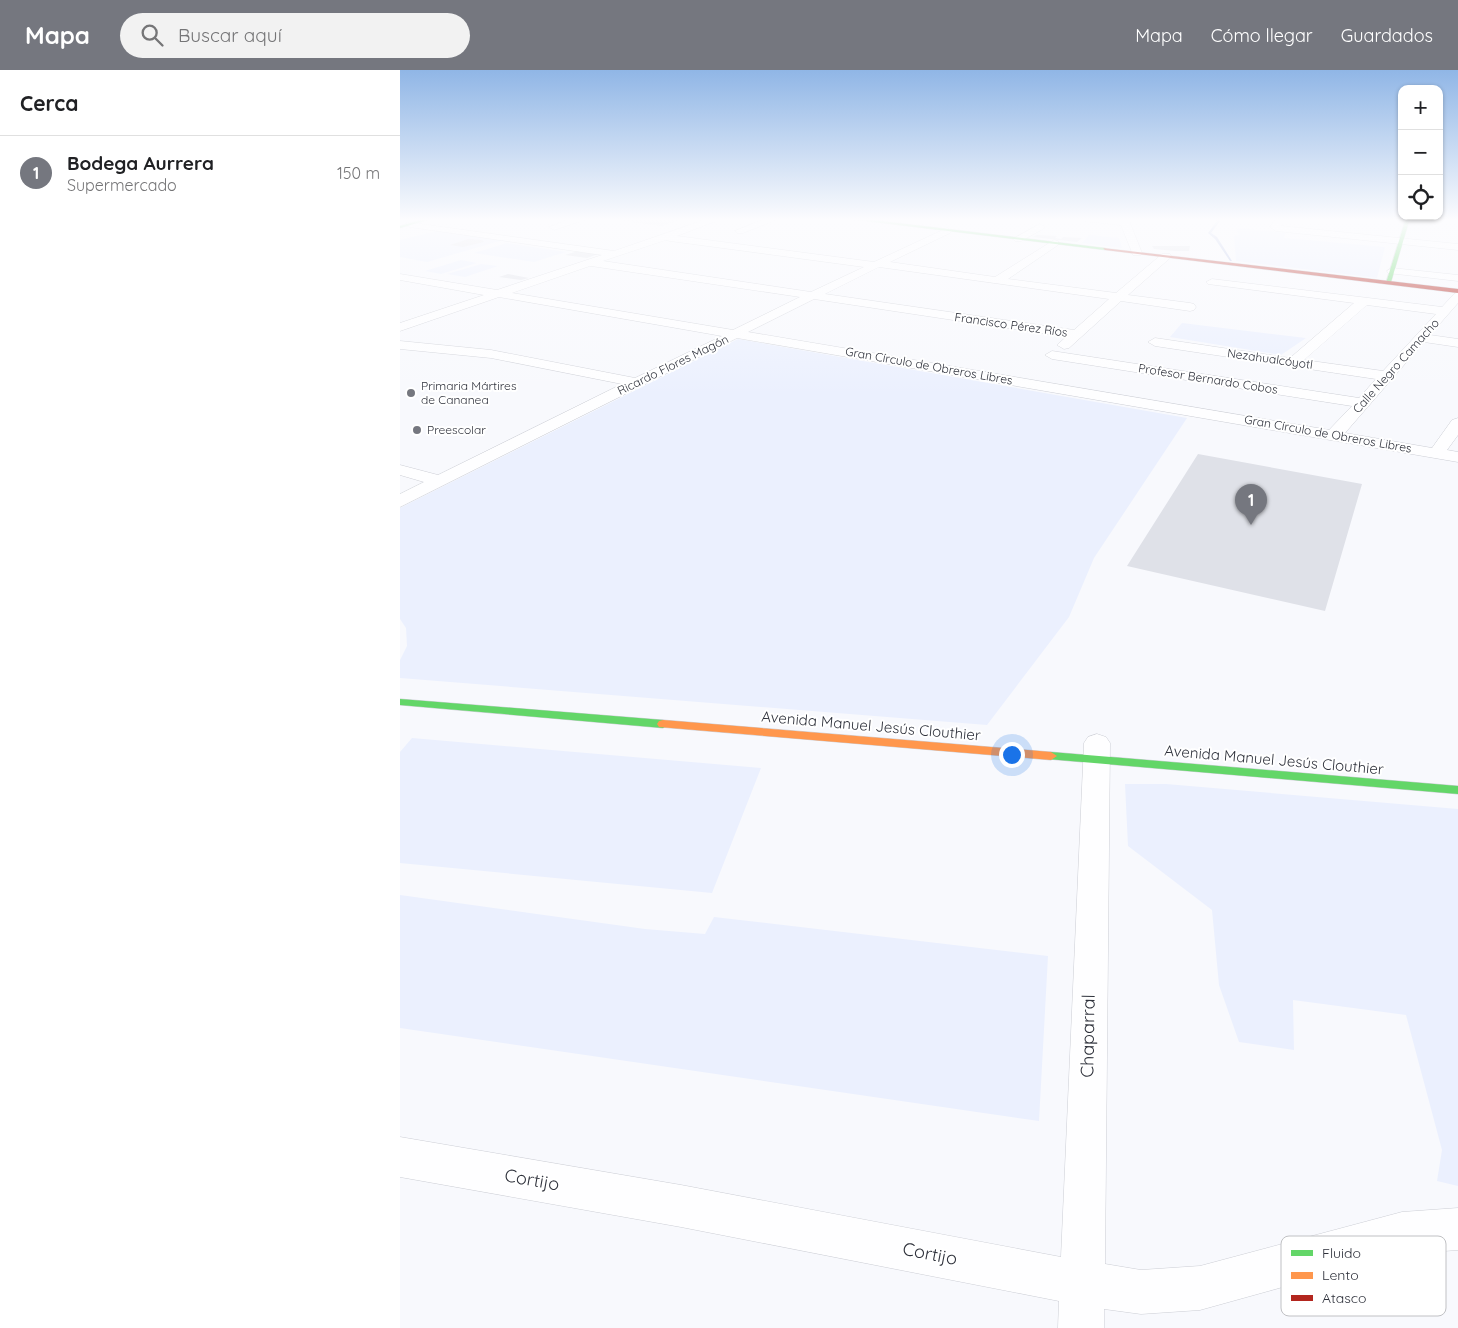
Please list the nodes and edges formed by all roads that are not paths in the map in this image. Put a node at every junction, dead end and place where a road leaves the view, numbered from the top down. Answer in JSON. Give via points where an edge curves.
{"nodes":[{"id":1,"x":400,"y":277,"type":"edge"},
{"id":2,"x":548,"y":277,"type":"edge"},
{"id":3,"x":690,"y":277,"type":"edge"},
{"id":4,"x":852,"y":277,"type":"edge"},
{"id":5,"x":971,"y":277,"type":"edge"},
{"id":6,"x":1003,"y":277,"type":"edge"},
{"id":7,"x":1142,"y":277,"type":"edge"},
{"id":8,"x":1216,"y":277,"type":"edge"},
{"id":9,"x":1386,"y":277,"type":"edge"},
{"id":10,"x":1390,"y":277,"type":"junction"},
{"id":11,"x":1458,"y":278,"type":"edge"},
{"id":12,"x":998,"y":280,"type":"junction"},
{"id":13,"x":1212,"y":282,"type":"junction"},
{"id":14,"x":1458,"y":291,"type":"edge"},
{"id":15,"x":498,"y":294,"type":"junction"},
{"id":16,"x":813,"y":295,"type":"junction"},
{"id":17,"x":1119,"y":296,"type":"junction"},
{"id":18,"x":1458,"y":296,"type":"edge"},
{"id":19,"x":1196,"y":300,"type":"junction"},
{"id":20,"x":1364,"y":301,"type":"junction"},
{"id":21,"x":1444,"y":311,"type":"junction"},
{"id":22,"x":400,"y":327,"type":"edge"},
{"id":23,"x":737,"y":333,"type":"junction"},
{"id":24,"x":1075,"y":334,"type":"junction"},
{"id":25,"x":1421,"y":338,"type":"junction"},
{"id":26,"x":1156,"y":342,"type":"junction"},
{"id":27,"x":1458,"y":342,"type":"edge"},
{"id":28,"x":400,"y":344,"type":"edge"},
{"id":29,"x":1052,"y":355,"type":"junction"},
{"id":30,"x":1293,"y":362,"type":"junction"},
{"id":31,"x":1134,"y":367,"type":"junction"},
{"id":32,"x":1385,"y":376,"type":"junction"},
{"id":33,"x":1020,"y":382,"type":"junction"},
{"id":34,"x":637,"y":383,"type":"junction"},
{"id":35,"x":1364,"y":403,"type":"junction"},
{"id":36,"x":1458,"y":423,"type":"edge"},
{"id":37,"x":1334,"y":435,"type":"junction"},
{"id":38,"x":1437,"y":453,"type":"junction"},
{"id":39,"x":1458,"y":456,"type":"edge"},
{"id":40,"x":400,"y":470,"type":"edge"},
{"id":41,"x":440,"y":481,"type":"junction"},
{"id":42,"x":400,"y":501,"type":"edge"},
{"id":43,"x":400,"y":702,"type":"edge"},
{"id":44,"x":1096,"y":748,"type":"junction"},
{"id":45,"x":1458,"y":790,"type":"edge"},
{"id":46,"x":400,"y":1157,"type":"edge"},
{"id":47,"x":1458,"y":1229,"type":"edge"},
{"id":48,"x":1391,"y":1236,"type":"edge"},
{"id":49,"x":1281,"y":1266,"type":"edge"},
{"id":50,"x":1082,"y":1283,"type":"junction"},
{"id":51,"x":1081,"y":1328,"type":"edge"}],
"edges":[{"from":1,"to":15,"type":"street","name":"Gran Círculo de Obreros Libres"},
{"from":2,"to":15,"type":"street"},
{"from":3,"to":16,"type":"street","name":"Francisco Pérez Ríos"},
{"from":4,"to":16,"type":"street","name":"Ricardo Flores Magón"},
{"from":5,"to":12,"type":"street"},
{"from":6,"to":12,"type":"street"},
{"from":7,"to":17,"type":"street"},
{"from":8,"to":13,"type":"street"},
{"from":9,"to":10,"type":"street"},
{"from":10,"to":11,"type":"street"},
{"from":10,"to":14,"type":"street"},
{"from":12,"to":17,"type":"street"},
{"from":13,"to":19,"type":"street"},
{"from":13,"to":20,"type":"street"},
{"from":15,"to":22,"type":"street"},
{"from":15,"to":23,"type":"street","name":"Gran Círculo de Obreros Libres"},
{"from":16,"to":23,"type":"street","name":"Ricardo Flores Magón"},
{"from":16,"to":24,"type":"street","name":"Francisco Pérez Ríos"},
{"from":17,"to":19,"type":"street"},
{"from":17,"to":24,"type":"street"},
{"from":18,"to":21,"type":"street","name":"Calle Negro Camacho"},
{"from":19,"to":26,"type":"street"},
{"from":20,"to":21,"type":"street"},
{"from":20,"to":30,"type":"street"},
{"from":21,"to":25,"type":"street","name":"Calle Negro Camacho"},
{"from":23,"to":33,"type":"street","name":"Gran Círculo de Obreros Libres"},
{"from":23,"to":34,"type":"street","name":"Ricardo Flores Magón"},
{"from":24,"to":29,"type":"street"},
{"from":25,"to":27,"type":"street"},
{"from":25,"to":32,"type":"street","name":"Calle Negro Camacho"},
{"from":26,"to":30,"type":"street","name":"Nezahualcóyotl"},
{"from":26,"to":31,"type":"street"},
{"from":28,"to":34,"type":"street","via":[[491,354]]},
{"from":29,"to":31,"type":"street","name":"Profesor Bernardo Cobos"},
{"from":29,"to":33,"type":"street"},
{"from":30,"to":32,"type":"street","name":"Nezahualcóyotl"},
{"from":31,"to":35,"type":"street","name":"Profesor Bernardo Cobos"},
{"from":32,"to":35,"type":"street","name":"Calle Negro Camacho"},
{"from":33,"to":37,"type":"street","name":"Gran Círculo de Obreros Libres"},
{"from":34,"to":41,"type":"street","name":"Ricardo Flores Magón"},
{"from":35,"to":37,"type":"street","name":"Calle Negro Camacho"},
{"from":36,"to":38,"type":"street"},
{"from":37,"to":38,"type":"street","name":"Gran Círculo de Obreros Libres"},
{"from":38,"to":39,"type":"street","name":"Gran Círculo de Obreros Libres"},
{"from":40,"to":41,"type":"street"},
{"from":41,"to":42,"type":"street","name":"Ricardo Flores Magón"},
{"from":43,"to":44,"type":"street","name":"Avenida Manuel Jesús Clouthier","via":[[930,745]]},
{"from":44,"to":45,"type":"street","name":"Avenida Manuel Jesús Clouthier","via":[[1285,774]]},
{"from":44,"to":50,"type":"street","name":"Chaparral"},
{"from":46,"to":50,"type":"street","name":"Cortijo","via":[[681,1206]]},
{"from":47,"to":48,"type":"street","name":"Cortijo"},
{"from":49,"to":50,"type":"street","name":"Cortijo","via":[[1200,1288],[1141,1292]]},
{"from":50,"to":51,"type":"street","name":"Chaparral"}]}
